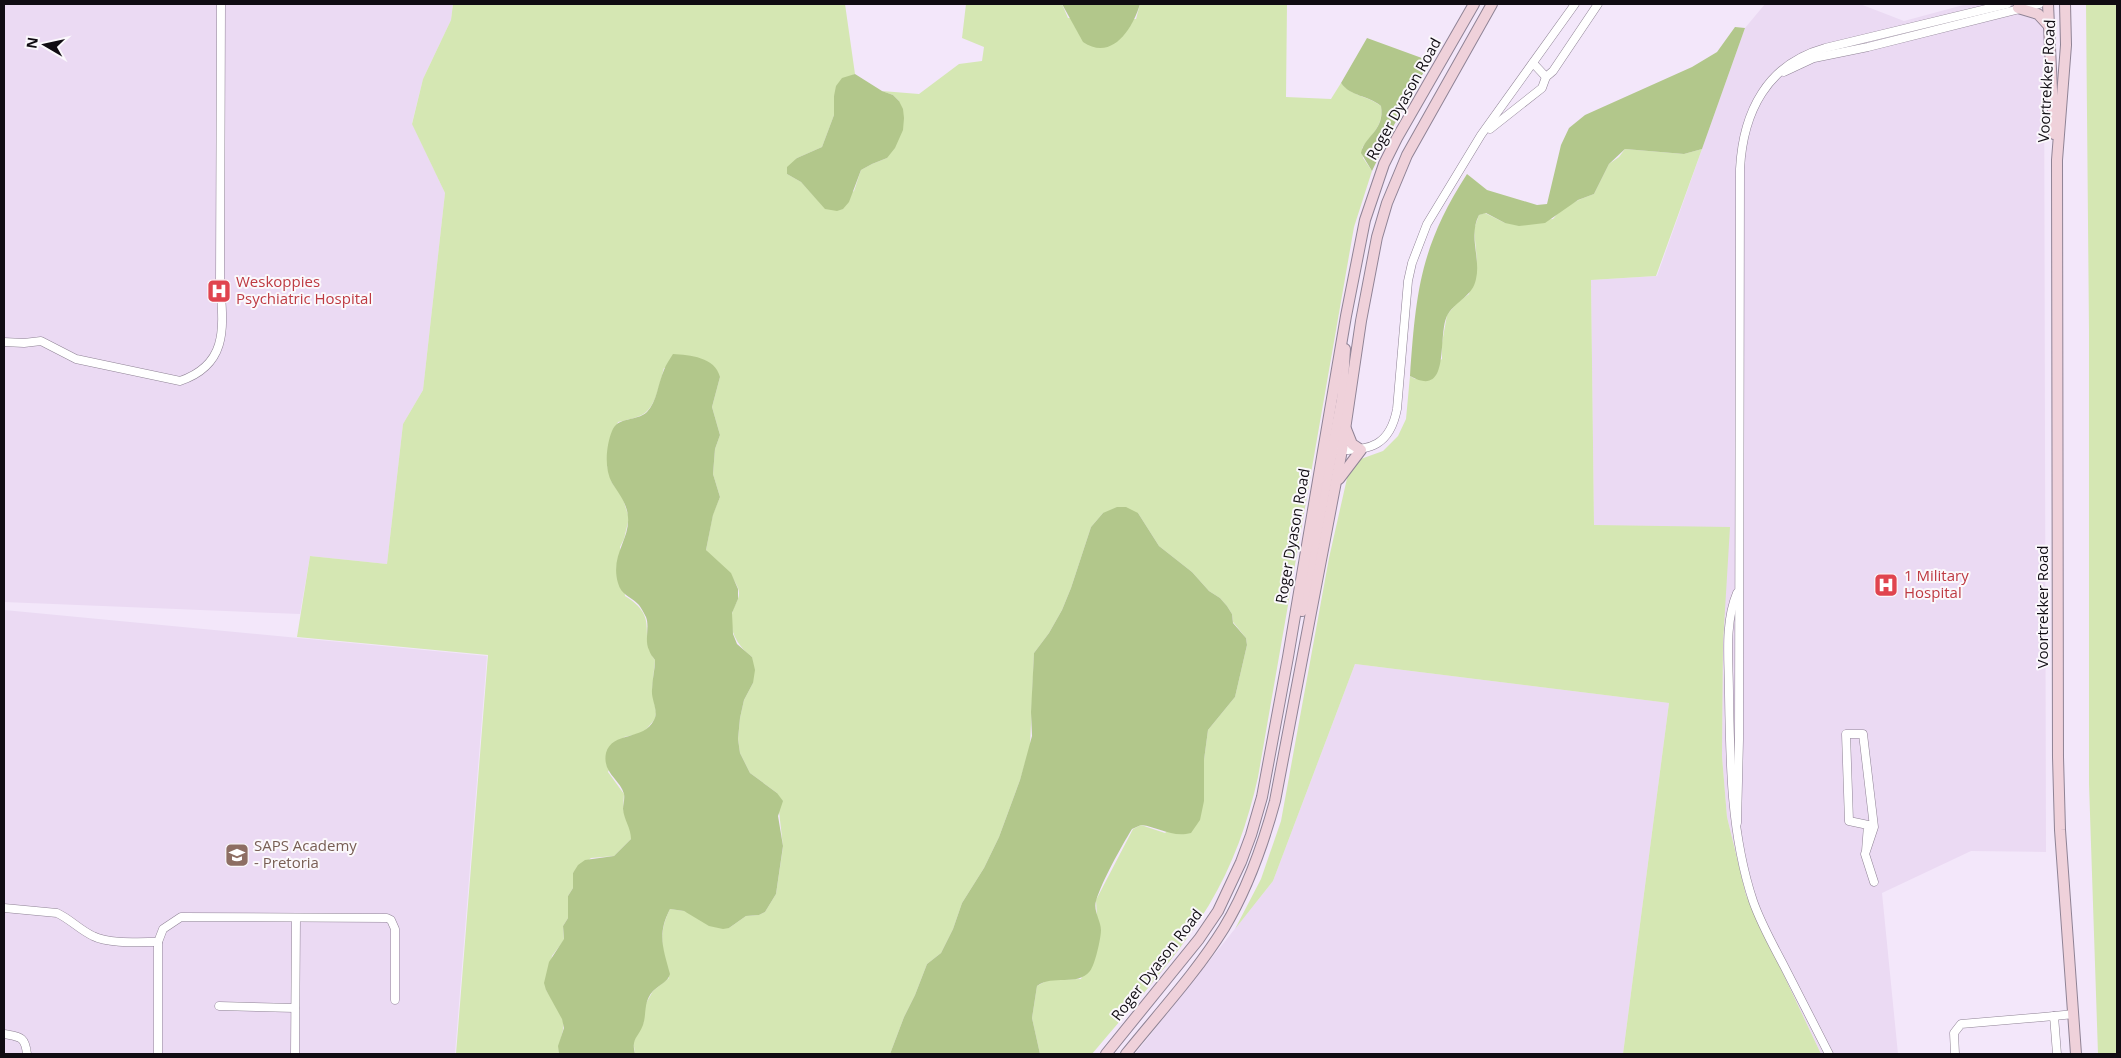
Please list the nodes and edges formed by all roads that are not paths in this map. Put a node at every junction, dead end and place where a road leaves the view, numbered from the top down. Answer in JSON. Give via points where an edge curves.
{"nodes":[{"id":1,"x":220,"y":4,"type":"edge"},
{"id":2,"x":1474,"y":4,"type":"edge"},
{"id":3,"x":1492,"y":4,"type":"edge"},
{"id":4,"x":1575,"y":4,"type":"edge"},
{"id":5,"x":1598,"y":4,"type":"edge"},
{"id":6,"x":2007,"y":4,"type":"edge"},
{"id":7,"x":2039,"y":4,"type":"edge"},
{"id":8,"x":2048,"y":4,"type":"edge"},
{"id":9,"x":2065,"y":4,"type":"edge"},
{"id":10,"x":2018,"y":8,"type":"junction"},
{"id":11,"x":2049,"y":26,"type":"junction"},
{"id":12,"x":1533,"y":63,"type":"junction"},
{"id":13,"x":1546,"y":77,"type":"junction"},
{"id":14,"x":1774,"y":78,"type":"junction"},
{"id":15,"x":1482,"y":135,"type":"junction"},
{"id":16,"x":2057,"y":160,"type":"junction"},
{"id":17,"x":1346,"y":316,"type":"junction"},
{"id":18,"x":4,"y":342,"type":"edge"},
{"id":19,"x":1346,"y":418,"type":"junction"},
{"id":20,"x":1338,"y":450,"type":"junction"},
{"id":21,"x":1362,"y":450,"type":"junction"},
{"id":22,"x":1336,"y":484,"type":"junction"},
{"id":23,"x":1288,"y":656,"type":"junction"},
{"id":24,"x":1866,"y":851,"type":"junction"},
{"id":25,"x":1874,"y":882,"type":"dead end"},
{"id":26,"x":4,"y":908,"type":"edge"},
{"id":27,"x":296,"y":918,"type":"junction"},
{"id":28,"x":158,"y":942,"type":"junction"},
{"id":29,"x":396,"y":1000,"type":"dead end"},
{"id":30,"x":220,"y":1006,"type":"dead end"},
{"id":31,"x":295,"y":1008,"type":"junction"},
{"id":32,"x":2074,"y":1014,"type":"junction"},
{"id":33,"x":2054,"y":1016,"type":"junction"},
{"id":34,"x":4,"y":1034,"type":"edge"},
{"id":35,"x":27,"y":1054,"type":"edge"},
{"id":36,"x":158,"y":1054,"type":"edge"},
{"id":37,"x":294,"y":1054,"type":"edge"},
{"id":38,"x":1106,"y":1054,"type":"edge"},
{"id":39,"x":1126,"y":1054,"type":"edge"},
{"id":40,"x":1828,"y":1054,"type":"edge"},
{"id":41,"x":1956,"y":1054,"type":"edge"},
{"id":42,"x":2057,"y":1054,"type":"edge"},
{"id":43,"x":2076,"y":1054,"type":"edge"}],
"edges":[{"from":1,"to":18,"type":"street","via":[[222,314],[220,346],[212,362],[180,381],[76,359],[41,341]]},
{"from":2,"to":17,"type":"main road","name":"Roger Dyason Road","via":[[1384,164],[1365,220]]},
{"from":3,"to":19,"type":"main road","name":"Roger Dyason Road","via":[[1422,126],[1387,203],[1377,237]]},
{"from":4,"to":12,"type":"street"},
{"from":5,"to":13,"type":"street","via":[[1560,63]]},
{"from":6,"to":14,"type":"street","via":[[1822,49],[1793,60]]},
{"from":7,"to":10,"type":"street"},
{"from":8,"to":11,"type":"main road","name":"Voortrekker Road"},
{"from":9,"to":16,"type":"main road","name":"Voortrekker Road","via":[[2066,45]]},
{"from":10,"to":11,"type":"main road","via":[[2038,14]]},
{"from":10,"to":14,"type":"street","via":[[1814,58]]},
{"from":11,"to":16,"type":"main road","name":"Voortrekker Road"},
{"from":12,"to":13,"type":"street"},
{"from":12,"to":15,"type":"street"},
{"from":13,"to":15,"type":"street","via":[[1542,88]]},
{"from":14,"to":40,"type":"street","via":[[1753,109],[1740,154],[1739,589],[1729,636],[1732,804],[1754,903]]},
{"from":15,"to":21,"type":"street","via":[[1436,206],[1412,263],[1405,304],[1395,422],[1383,440]]},
{"from":16,"to":32,"type":"main road","name":"Voortrekker Road","via":[[2060,821]]},
{"from":17,"to":20,"type":"main road"},
{"from":17,"to":23,"type":"main road","name":"Roger Dyason Road"},
{"from":19,"to":20,"type":"main road","name":"Roger Dyason Road"},
{"from":19,"to":21,"type":"main road","via":[[1350,440]]},
{"from":20,"to":21,"type":"street"},
{"from":20,"to":22,"type":"main road","name":"Roger Dyason Road"},
{"from":20,"to":23,"type":"main road","via":[[1305,600]]},
{"from":21,"to":22,"type":"main road"},
{"from":22,"to":39,"type":"main road","name":"Roger Dyason Road","via":[[1275,801],[1264,840],[1224,928]]},
{"from":23,"to":38,"type":"main road","name":"Roger Dyason Road","via":[[1262,797],[1242,862],[1218,911],[1199,939]]},
{"from":24,"to":24,"type":"street","via":[[1874,827],[1863,734],[1846,734],[1849,821],[1868,825]]},
{"from":24,"to":25,"type":"street"},
{"from":26,"to":28,"type":"street","via":[[57,913],[101,939]]},
{"from":27,"to":28,"type":"street","via":[[181,916],[163,929]]},
{"from":27,"to":29,"type":"street","via":[[391,920],[395,929]]},
{"from":27,"to":31,"type":"street"},
{"from":28,"to":36,"type":"street"},
{"from":30,"to":31,"type":"street"},
{"from":31,"to":37,"type":"street"},
{"from":32,"to":33,"type":"street"},
{"from":32,"to":43,"type":"main road","name":"Voortrekker Road"},
{"from":33,"to":41,"type":"street","via":[[1960,1024],[1955,1029]]},
{"from":33,"to":42,"type":"street"},
{"from":34,"to":35,"type":"street","via":[[22,1038],[26,1042]]}]}
